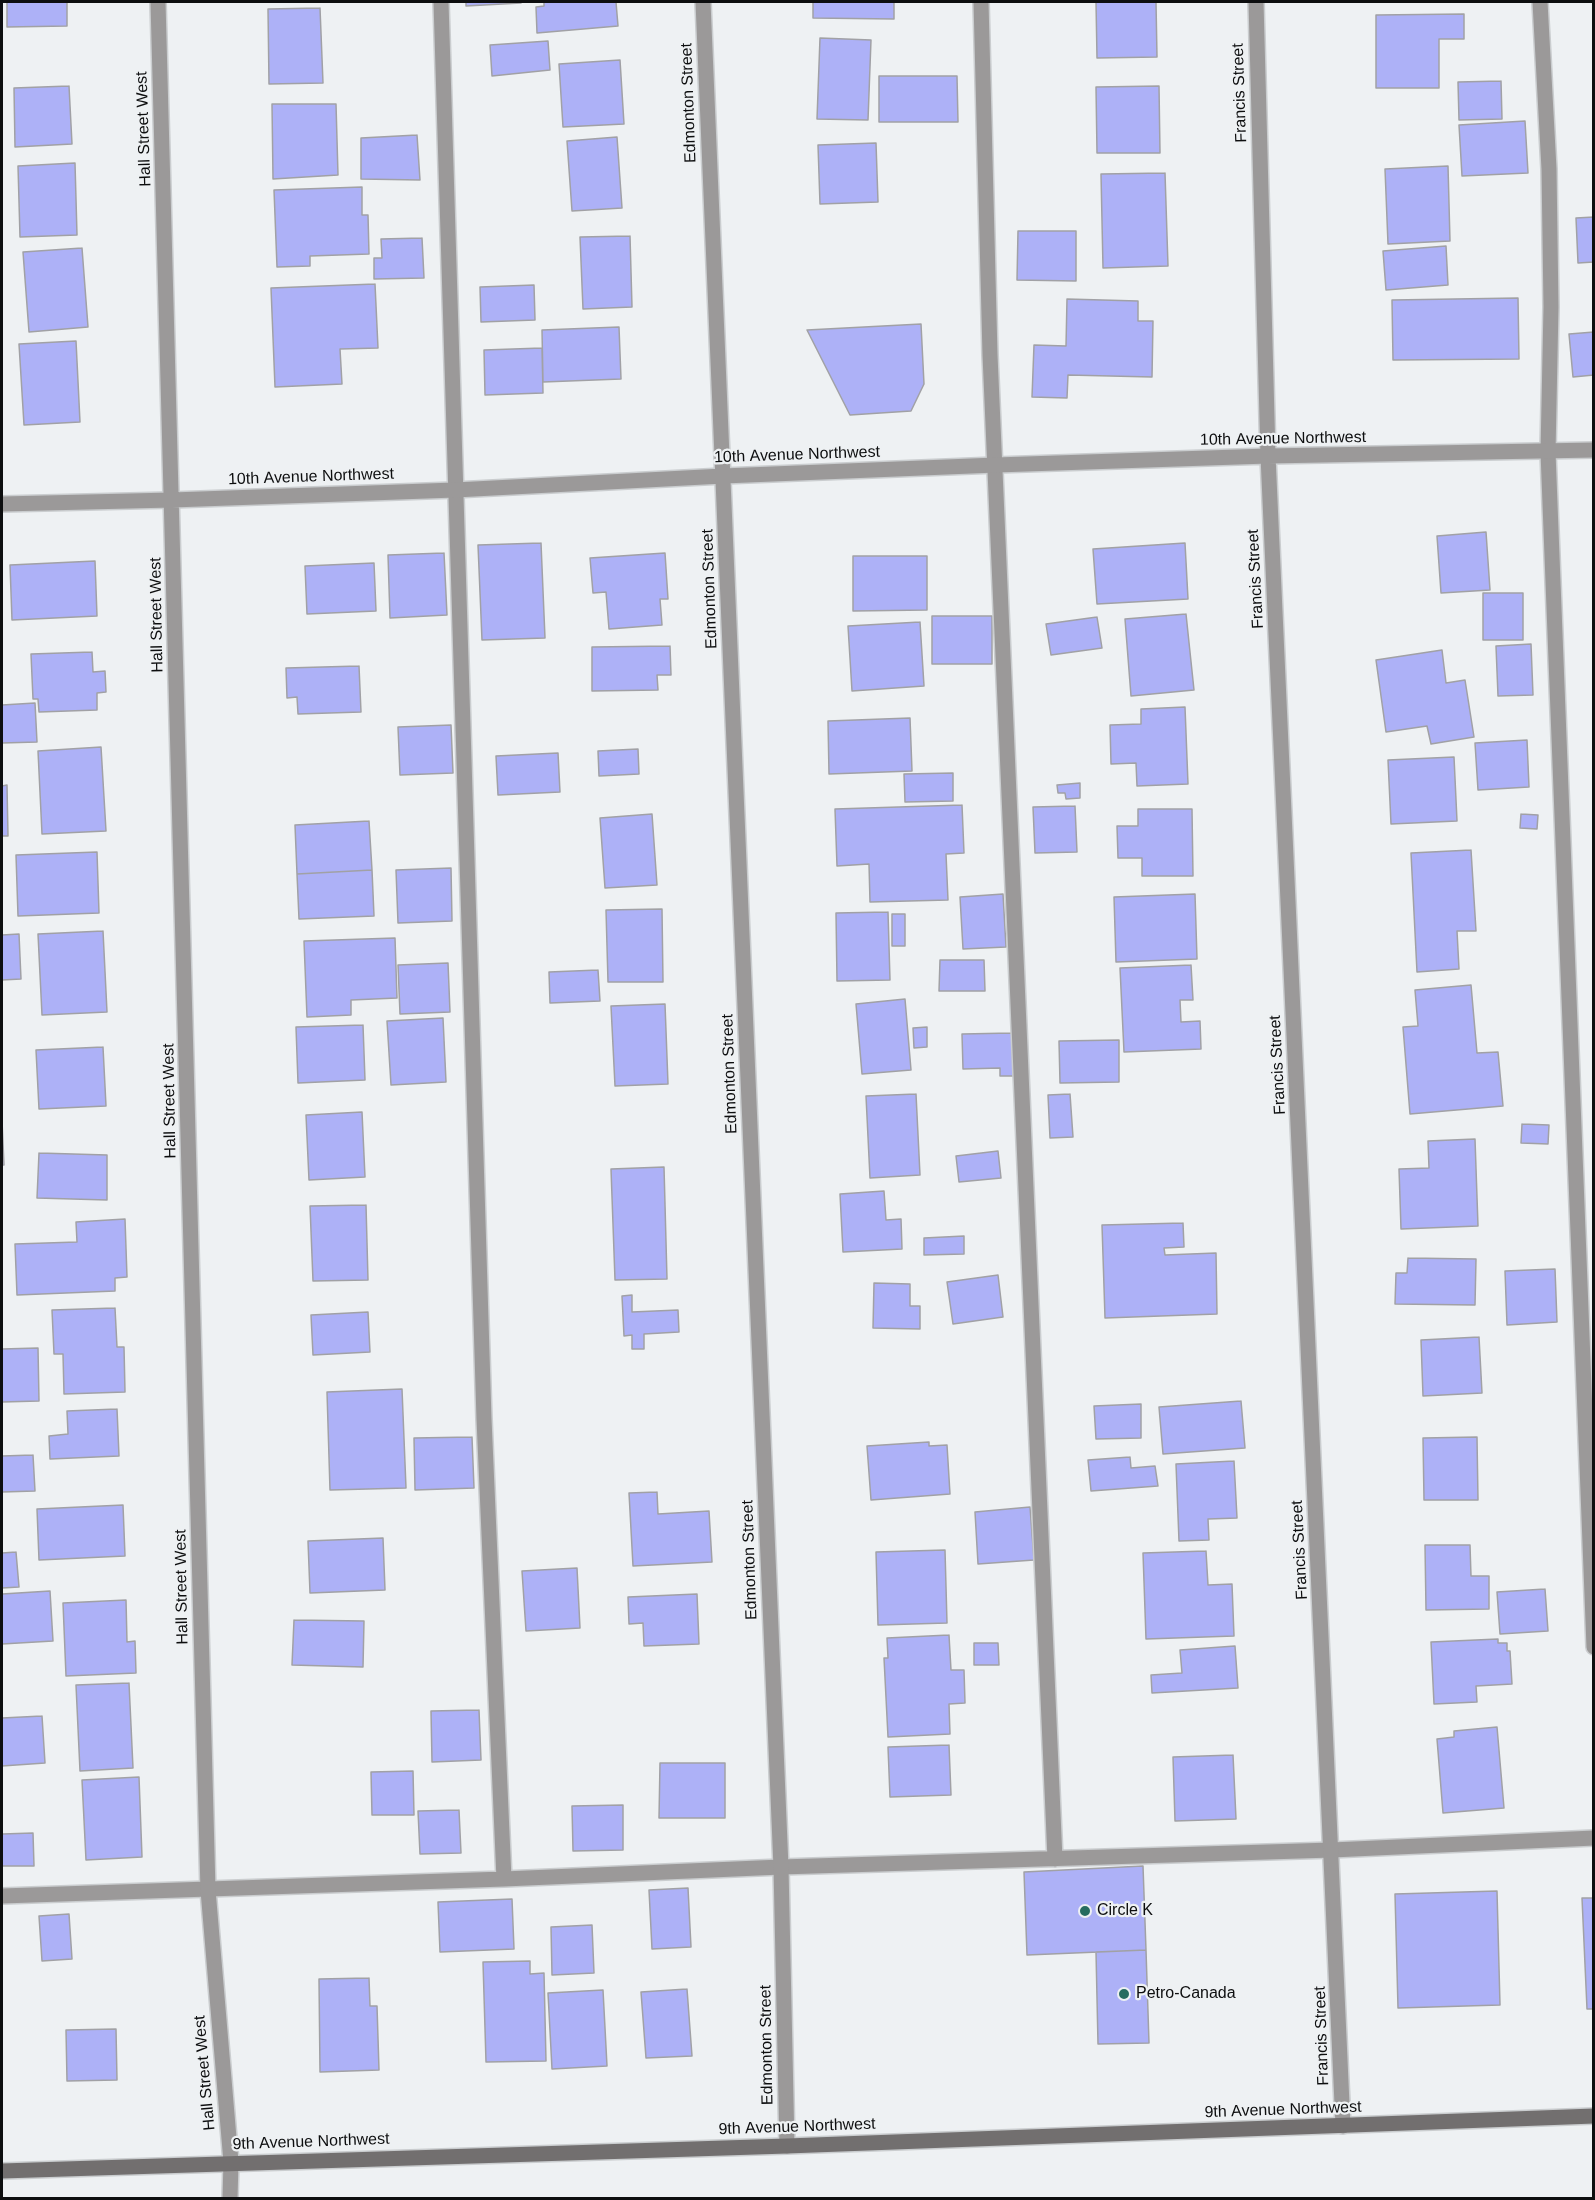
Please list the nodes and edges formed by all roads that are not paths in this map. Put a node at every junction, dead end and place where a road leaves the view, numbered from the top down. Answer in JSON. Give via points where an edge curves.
{"nodes":[{"id":1,"x":158,"y":2,"type":"edge"},
{"id":2,"x":441,"y":2,"type":"edge"},
{"id":3,"x":703,"y":2,"type":"edge"},
{"id":4,"x":981,"y":2,"type":"edge"},
{"id":5,"x":1256,"y":2,"type":"edge"},
{"id":6,"x":1540,"y":2,"type":"edge"},
{"id":7,"x":1593,"y":450,"type":"edge"},
{"id":8,"x":1548,"y":452,"type":"junction"},
{"id":9,"x":1268,"y":456,"type":"junction"},
{"id":10,"x":996,"y":465,"type":"junction"},
{"id":11,"x":723,"y":476,"type":"junction"},
{"id":12,"x":455,"y":490,"type":"junction"},
{"id":13,"x":172,"y":500,"type":"junction"},
{"id":14,"x":2,"y":504,"type":"edge"},
{"id":15,"x":1593,"y":1647,"type":"edge"},
{"id":16,"x":1593,"y":1838,"type":"edge"},
{"id":17,"x":1332,"y":1850,"type":"junction"},
{"id":18,"x":1055,"y":1859,"type":"junction"},
{"id":19,"x":781,"y":1867,"type":"junction"},
{"id":20,"x":504,"y":1879,"type":"junction"},
{"id":21,"x":208,"y":1890,"type":"junction"},
{"id":22,"x":2,"y":1896,"type":"edge"},
{"id":23,"x":1593,"y":2116,"type":"edge"},
{"id":24,"x":1343,"y":2126,"type":"junction"},
{"id":25,"x":788,"y":2146,"type":"junction"},
{"id":26,"x":231,"y":2162,"type":"junction"},
{"id":27,"x":2,"y":2171,"type":"edge"},
{"id":28,"x":230,"y":2199,"type":"edge"}],
"edges":[{"from":1,"to":13,"type":"street","name":"Hall Street West"},
{"from":2,"to":12,"type":"street"},
{"from":3,"to":11,"type":"street","name":"Edmonton Street"},
{"from":4,"to":10,"type":"street"},
{"from":5,"to":9,"type":"street","name":"Francis Street"},
{"from":6,"to":8,"type":"street","via":[[1549,169]]},
{"from":7,"to":8,"type":"street","name":"10th Avenue Northwest"},
{"from":8,"to":9,"type":"street","name":"10th Avenue Northwest"},
{"from":8,"to":15,"type":"street"},
{"from":9,"to":10,"type":"street","name":"10th Avenue Northwest"},
{"from":9,"to":17,"type":"street","name":"Francis Street"},
{"from":10,"to":11,"type":"street","name":"10th Avenue Northwest"},
{"from":10,"to":18,"type":"street"},
{"from":11,"to":12,"type":"street","name":"10th Avenue Northwest"},
{"from":11,"to":19,"type":"street","name":"Edmonton Street"},
{"from":12,"to":13,"type":"street","name":"10th Avenue Northwest"},
{"from":12,"to":20,"type":"street","via":[[487,1489]]},
{"from":13,"to":14,"type":"street","name":"10th Avenue Northwest"},
{"from":13,"to":21,"type":"street","name":"Hall Street West"},
{"from":16,"to":17,"type":"street"},
{"from":17,"to":18,"type":"street"},
{"from":17,"to":24,"type":"street","name":"Francis Street"},
{"from":18,"to":19,"type":"street"},
{"from":19,"to":20,"type":"street"},
{"from":19,"to":25,"type":"street","name":"Edmonton Street"},
{"from":20,"to":21,"type":"street"},
{"from":21,"to":22,"type":"street"},
{"from":21,"to":26,"type":"street","name":"Hall Street West"},
{"from":23,"to":24,"type":"main road","name":"9th Avenue Northwest"},
{"from":24,"to":25,"type":"main road","name":"9th Avenue Northwest"},
{"from":25,"to":26,"type":"main road","name":"9th Avenue Northwest"},
{"from":26,"to":27,"type":"main road","name":"9th Avenue Northwest"},
{"from":26,"to":28,"type":"street","name":"Hall Street West"}]}
